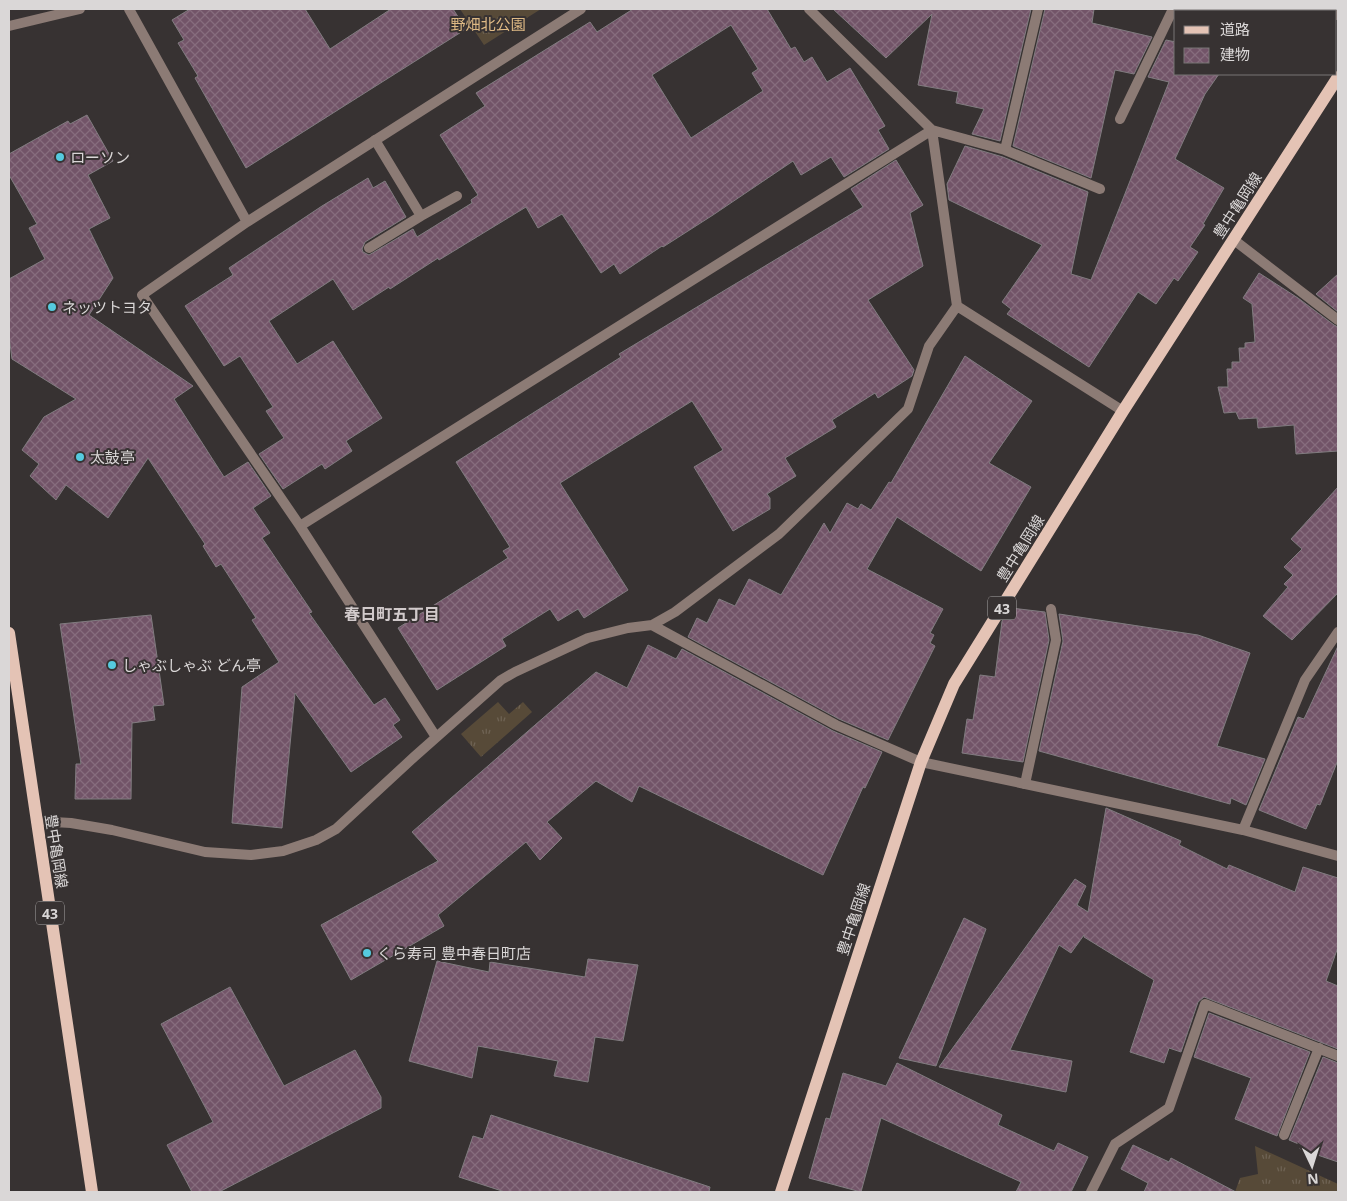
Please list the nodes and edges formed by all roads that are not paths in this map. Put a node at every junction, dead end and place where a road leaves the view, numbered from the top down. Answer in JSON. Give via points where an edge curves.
{"nodes":[{"id":1,"x":80,"y":9,"type":"edge"},
{"id":2,"x":129,"y":9,"type":"edge"},
{"id":3,"x":581,"y":9,"type":"edge"},
{"id":4,"x":809,"y":9,"type":"edge"},
{"id":5,"x":1038,"y":9,"type":"edge"},
{"id":6,"x":1173,"y":9,"type":"edge"},
{"id":7,"x":1268,"y":9,"type":"edge"},
{"id":8,"x":1285,"y":10,"type":"edge"},
{"id":9,"x":9,"y":26,"type":"edge"},
{"id":10,"x":1338,"y":78,"type":"edge"},
{"id":11,"x":1120,"y":119,"type":"dead end"},
{"id":12,"x":932,"y":130,"type":"junction"},
{"id":13,"x":375,"y":140,"type":"junction"},
{"id":14,"x":1005,"y":150,"type":"junction"},
{"id":15,"x":1100,"y":189,"type":"dead end"},
{"id":16,"x":457,"y":196,"type":"dead end"},
{"id":17,"x":421,"y":216,"type":"junction"},
{"id":18,"x":248,"y":222,"type":"junction"},
{"id":19,"x":1234,"y":240,"type":"junction"},
{"id":20,"x":369,"y":248,"type":"dead end"},
{"id":21,"x":958,"y":306,"type":"junction"},
{"id":22,"x":1338,"y":320,"type":"edge"},
{"id":23,"x":1124,"y":411,"type":"junction"},
{"id":24,"x":300,"y":526,"type":"junction"},
{"id":25,"x":1051,"y":609,"type":"dead end"},
{"id":26,"x":652,"y":626,"type":"junction"},
{"id":27,"x":1338,"y":632,"type":"edge"},
{"id":28,"x":9,"y":633,"type":"edge"},
{"id":29,"x":436,"y":737,"type":"junction"},
{"id":30,"x":921,"y":762,"type":"junction"},
{"id":31,"x":1025,"y":784,"type":"junction"},
{"id":32,"x":36,"y":821,"type":"junction"},
{"id":33,"x":1243,"y":830,"type":"junction"},
{"id":34,"x":1338,"y":856,"type":"edge"},
{"id":35,"x":1319,"y":1048,"type":"junction"},
{"id":36,"x":1338,"y":1056,"type":"edge"},
{"id":37,"x":1284,"y":1135,"type":"dead end"},
{"id":38,"x":92,"y":1192,"type":"edge"},
{"id":39,"x":781,"y":1192,"type":"edge"},
{"id":40,"x":1091,"y":1192,"type":"edge"}],
"edges":[{"from":1,"to":9,"type":"street"},
{"from":2,"to":18,"type":"street"},
{"from":3,"to":13,"type":"street"},
{"from":4,"to":12,"type":"street"},
{"from":5,"to":14,"type":"street"},
{"from":6,"to":11,"type":"street"},
{"from":7,"to":8,"type":"street"},
{"from":10,"to":19,"type":"main road","name":"豊中亀岡線","number":"43"},
{"from":12,"to":14,"type":"street"},
{"from":12,"to":21,"type":"street"},
{"from":12,"to":24,"type":"street"},
{"from":13,"to":17,"type":"street"},
{"from":13,"to":18,"type":"street"},
{"from":14,"to":15,"type":"street"},
{"from":16,"to":17,"type":"street"},
{"from":17,"to":20,"type":"street"},
{"from":18,"to":24,"type":"street","via":[[142,295]]},
{"from":19,"to":22,"type":"street"},
{"from":19,"to":23,"type":"main road","name":"豊中亀岡線","number":"43"},
{"from":21,"to":23,"type":"street"},
{"from":21,"to":26,"type":"street","via":[[929,346],[908,409],[779,534]]},
{"from":23,"to":30,"type":"main road","name":"豊中亀岡線","number":"43","via":[[954,684]]},
{"from":24,"to":29,"type":"street"},
{"from":25,"to":31,"type":"street","via":[[1056,640]]},
{"from":26,"to":29,"type":"street","via":[[588,638],[515,672],[490,689]]},
{"from":26,"to":30,"type":"street","via":[[836,725]]},
{"from":27,"to":33,"type":"street","via":[[1305,680]]},
{"from":28,"to":32,"type":"main road","name":"豊中亀岡線","number":"43"},
{"from":29,"to":32,"type":"street","via":[[336,829],[283,852],[251,855],[205,852],[112,830]]},
{"from":30,"to":31,"type":"street"},
{"from":30,"to":39,"type":"main road","name":"豊中亀岡線","number":"43"},
{"from":31,"to":33,"type":"street"},
{"from":32,"to":38,"type":"main road","name":"豊中亀岡線","number":"43"},
{"from":33,"to":34,"type":"street"},
{"from":35,"to":36,"type":"street"},
{"from":35,"to":37,"type":"street"},
{"from":35,"to":40,"type":"street","via":[[1206,1004],[1169,1108],[1115,1144]]}]}
